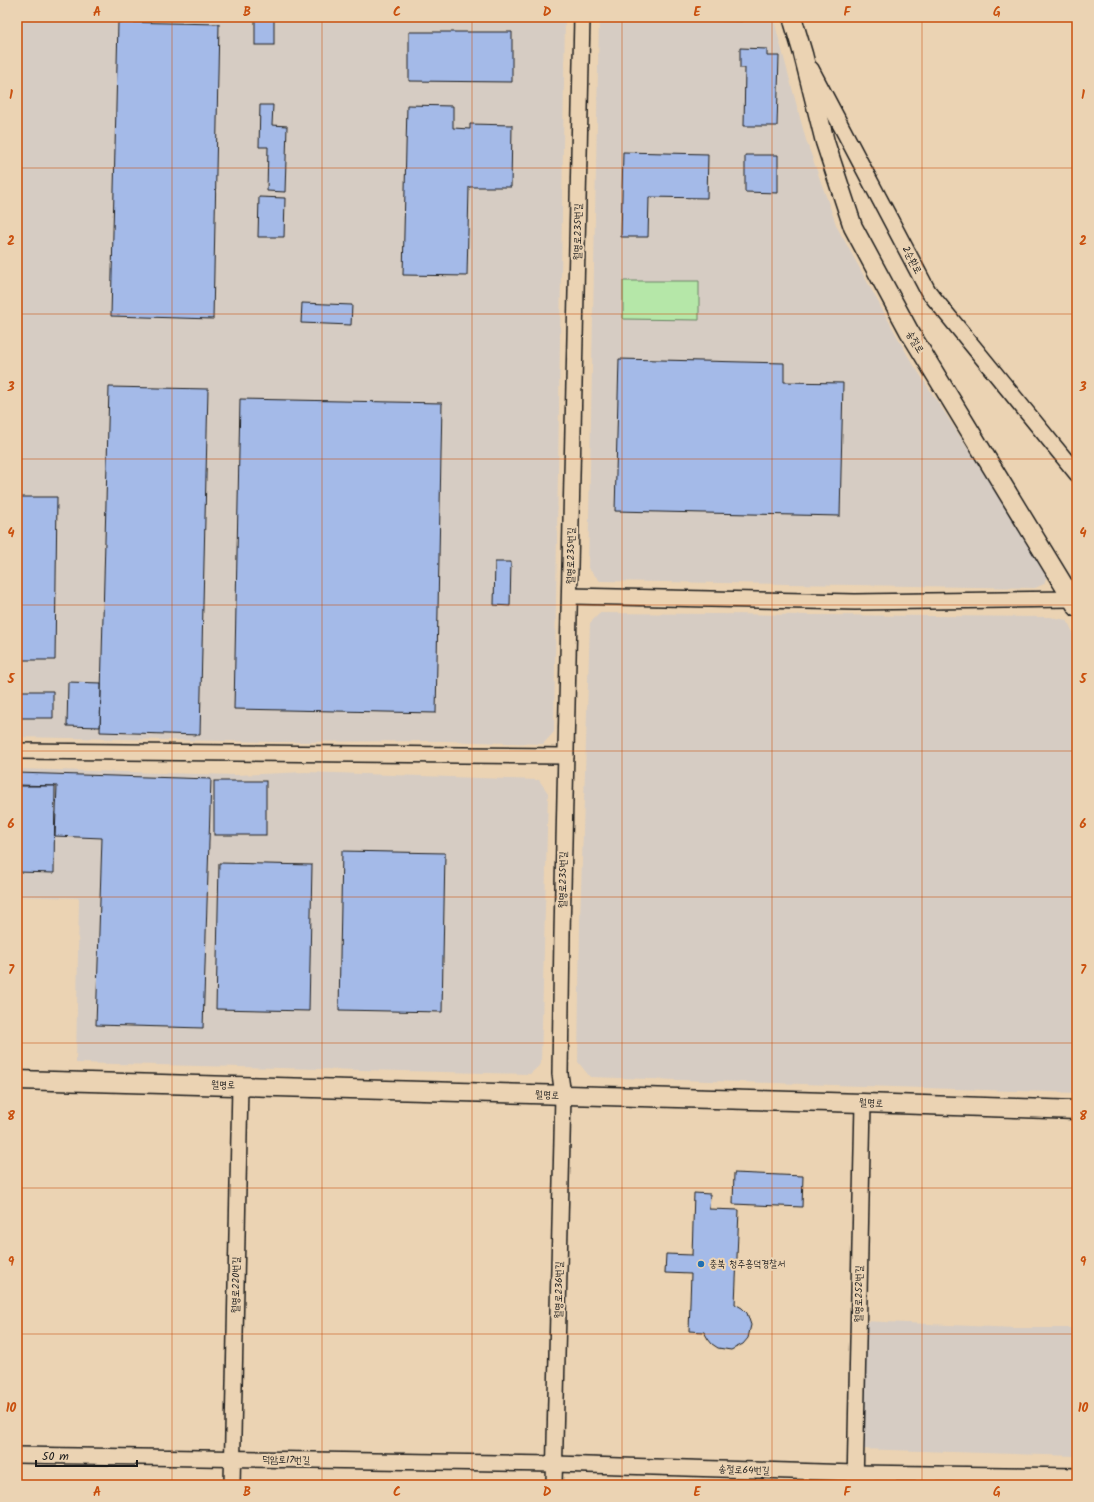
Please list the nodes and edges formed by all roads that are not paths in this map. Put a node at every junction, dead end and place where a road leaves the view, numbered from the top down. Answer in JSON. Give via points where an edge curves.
{"nodes":[{"id":1,"x":582,"y":17,"type":"edge"},
{"id":2,"x":792,"y":17,"type":"edge"},
{"id":3,"x":803,"y":54,"type":"junction"},
{"id":4,"x":1077,"y":474,"type":"edge"},
{"id":5,"x":570,"y":596,"type":"junction"},
{"id":6,"x":1075,"y":600,"type":"edge"},
{"id":7,"x":17,"y":751,"type":"edge"},
{"id":8,"x":566,"y":756,"type":"junction"},
{"id":9,"x":17,"y":1080,"type":"edge"},
{"id":10,"x":240,"y":1086,"type":"junction"},
{"id":11,"x":563,"y":1095,"type":"junction"},
{"id":12,"x":863,"y":1103,"type":"junction"},
{"id":13,"x":1077,"y":1110,"type":"edge"},
{"id":14,"x":17,"y":1455,"type":"edge"},
{"id":15,"x":232,"y":1459,"type":"junction"},
{"id":16,"x":555,"y":1464,"type":"junction"},
{"id":17,"x":1077,"y":1476,"type":"edge"},
{"id":18,"x":855,"y":1479,"type":"edge"},
{"id":19,"x":232,"y":1485,"type":"edge"},
{"id":20,"x":554,"y":1485,"type":"edge"}],
"edges":[{"from":1,"to":5,"type":"street","name":"월명로235번길"},
{"from":2,"to":3,"type":"street","name":"2순환로"},
{"from":3,"to":4,"type":"street","name":"2순환로","via":[[928,291]]},
{"from":3,"to":6,"type":"street","name":"송절로","via":[[825,142],[854,227],[909,331]]},
{"from":5,"to":6,"type":"street","via":[[855,602]]},
{"from":5,"to":8,"type":"street","name":"월명로235번길"},
{"from":7,"to":8,"type":"street"},
{"from":8,"to":11,"type":"street","name":"월명로235번길","via":[[560,1074]]},
{"from":9,"to":10,"type":"street","name":"월명로"},
{"from":10,"to":11,"type":"street","name":"월명로"},
{"from":10,"to":15,"type":"street","name":"월명로220번길"},
{"from":11,"to":12,"type":"street","name":"월명로"},
{"from":11,"to":16,"type":"street","name":"월명로236번길"},
{"from":12,"to":13,"type":"street","name":"월명로"},
{"from":12,"to":18,"type":"street","name":"월명로252번길"},
{"from":14,"to":15,"type":"street","name":"덕암로17번길"},
{"from":15,"to":16,"type":"street","name":"덕암로17번길"},
{"from":15,"to":19,"type":"street","name":"월명로220번길"},
{"from":16,"to":18,"type":"street","name":"송절로64번길"},
{"from":16,"to":20,"type":"street","name":"월명로236번길"},
{"from":17,"to":18,"type":"street","name":"송절로64번길"}]}
